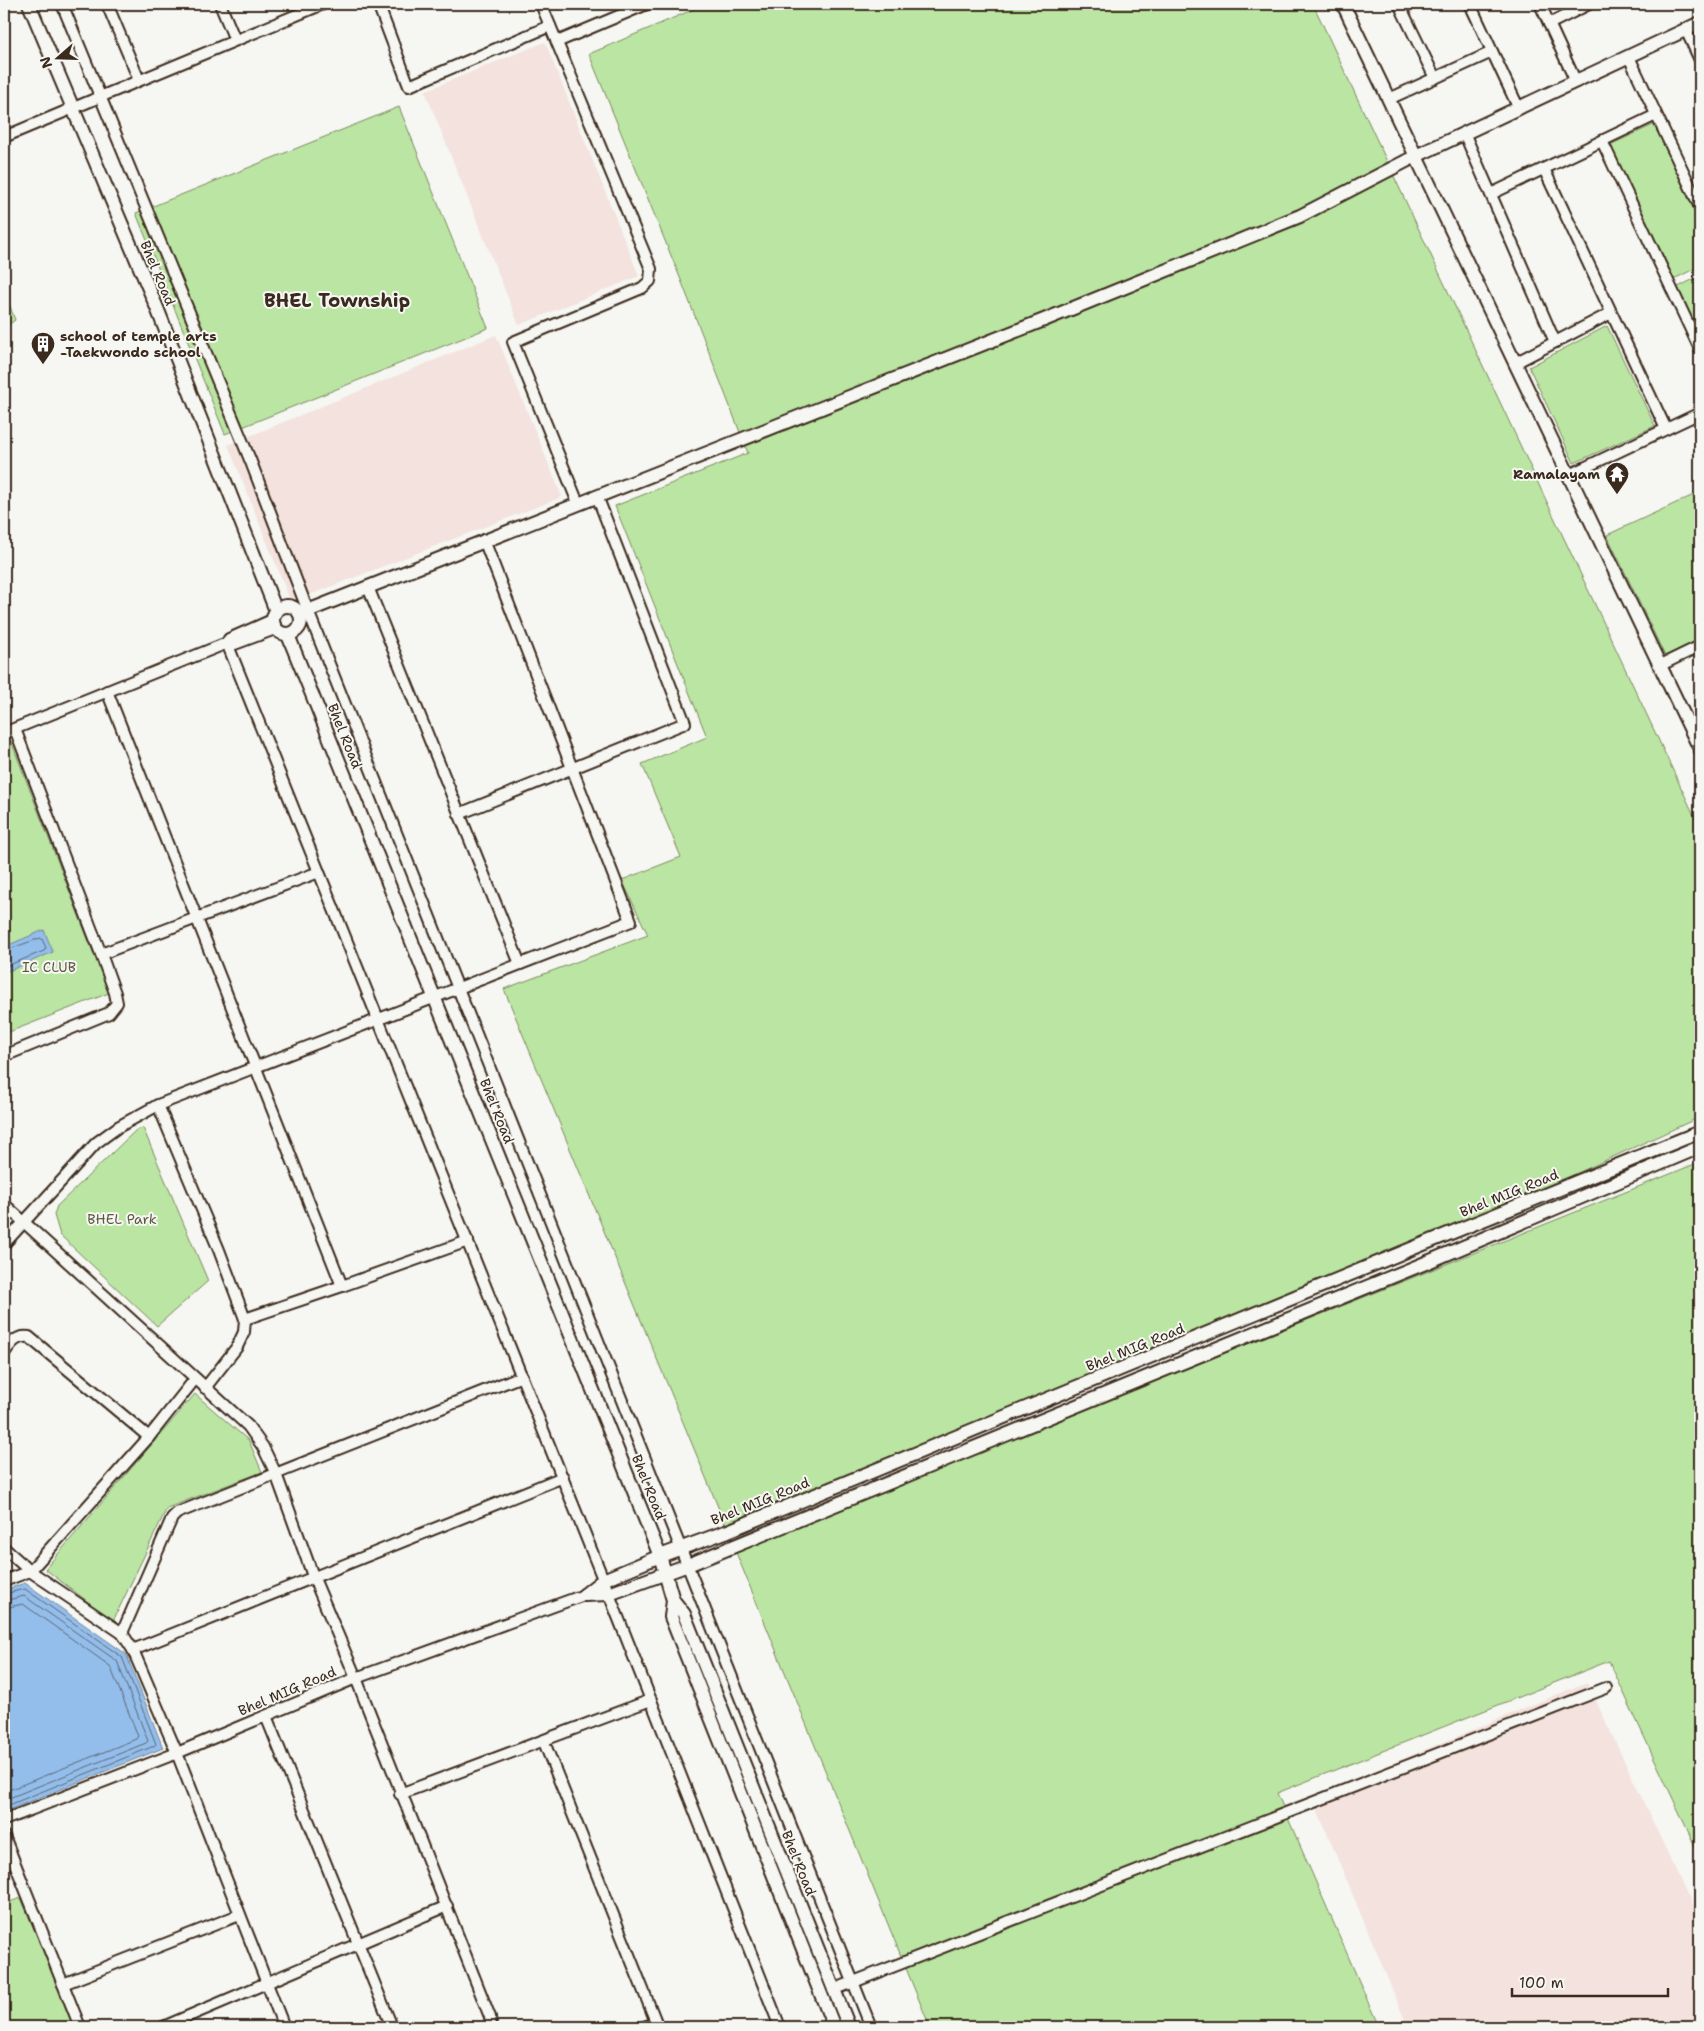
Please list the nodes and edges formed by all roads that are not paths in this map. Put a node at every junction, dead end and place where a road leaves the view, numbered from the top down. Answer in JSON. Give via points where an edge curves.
{"nodes":[{"id":1,"x":29,"y":4,"type":"edge"},
{"id":2,"x":62,"y":4,"type":"edge"},
{"id":3,"x":107,"y":4,"type":"edge"},
{"id":4,"x":220,"y":4,"type":"edge"},
{"id":5,"x":323,"y":4,"type":"edge"},
{"id":6,"x":378,"y":4,"type":"edge"},
{"id":7,"x":541,"y":4,"type":"edge"},
{"id":8,"x":646,"y":4,"type":"edge"},
{"id":9,"x":1343,"y":4,"type":"edge"},
{"id":10,"x":1399,"y":4,"type":"edge"},
{"id":11,"x":1470,"y":4,"type":"edge"},
{"id":12,"x":1540,"y":4,"type":"edge"},
{"id":13,"x":1589,"y":4,"type":"edge"},
{"id":14,"x":1700,"y":23,"type":"edge"},
{"id":15,"x":1549,"y":24,"type":"junction"},
{"id":16,"x":550,"y":26,"type":"junction"},
{"id":17,"x":1686,"y":30,"type":"junction"},
{"id":18,"x":235,"y":40,"type":"junction"},
{"id":19,"x":557,"y":42,"type":"junction"},
{"id":20,"x":1492,"y":52,"type":"junction"},
{"id":21,"x":1629,"y":57,"type":"junction"},
{"id":22,"x":1700,"y":60,"type":"edge"},
{"id":23,"x":1435,"y":78,"type":"junction"},
{"id":24,"x":139,"y":80,"type":"junction"},
{"id":25,"x":1576,"y":82,"type":"junction"},
{"id":26,"x":100,"y":98,"type":"junction"},
{"id":27,"x":1388,"y":99,"type":"junction"},
{"id":28,"x":1519,"y":109,"type":"junction"},
{"id":29,"x":73,"y":110,"type":"junction"},
{"id":30,"x":1656,"y":115,"type":"junction"},
{"id":31,"x":1465,"y":135,"type":"junction"},
{"id":32,"x":4,"y":137,"type":"edge"},
{"id":33,"x":1602,"y":141,"type":"junction"},
{"id":34,"x":1416,"y":156,"type":"junction"},
{"id":35,"x":1544,"y":169,"type":"junction"},
{"id":36,"x":1491,"y":194,"type":"junction"},
{"id":37,"x":1700,"y":206,"type":"edge"},
{"id":38,"x":1611,"y":313,"type":"junction"},
{"id":39,"x":1555,"y":342,"type":"junction"},
{"id":40,"x":1699,"y":342,"type":"edge"},
{"id":41,"x":1515,"y":363,"type":"junction"},
{"id":42,"x":1700,"y":413,"type":"edge"},
{"id":43,"x":1666,"y":429,"type":"junction"},
{"id":44,"x":1569,"y":475,"type":"junction"},
{"id":45,"x":597,"y":496,"type":"junction"},
{"id":46,"x":578,"y":503,"type":"junction"},
{"id":47,"x":484,"y":540,"type":"junction"},
{"id":48,"x":368,"y":587,"type":"junction"},
{"id":49,"x":304,"y":612,"type":"junction"},
{"id":50,"x":274,"y":620,"type":"junction"},
{"id":51,"x":288,"y":635,"type":"junction"},
{"id":52,"x":227,"y":643,"type":"junction"},
{"id":53,"x":1700,"y":646,"type":"edge"},
{"id":54,"x":1661,"y":665,"type":"junction"},
{"id":55,"x":107,"y":691,"type":"junction"},
{"id":56,"x":14,"y":729,"type":"junction"},
{"id":57,"x":1696,"y":730,"type":"edge"},
{"id":58,"x":4,"y":733,"type":"edge"},
{"id":59,"x":1700,"y":749,"type":"edge"},
{"id":60,"x":572,"y":768,"type":"junction"},
{"id":61,"x":459,"y":814,"type":"junction"},
{"id":62,"x":319,"y":872,"type":"junction"},
{"id":63,"x":197,"y":918,"type":"junction"},
{"id":64,"x":101,"y":954,"type":"junction"},
{"id":65,"x":520,"y":964,"type":"junction"},
{"id":66,"x":459,"y":988,"type":"junction"},
{"id":67,"x":435,"y":997,"type":"junction"},
{"id":68,"x":378,"y":1019,"type":"junction"},
{"id":69,"x":4,"y":1056,"type":"edge"},
{"id":70,"x":256,"y":1068,"type":"junction"},
{"id":71,"x":158,"y":1105,"type":"junction"},
{"id":72,"x":1700,"y":1132,"type":"edge"},
{"id":73,"x":1700,"y":1147,"type":"edge"},
{"id":74,"x":4,"y":1204,"type":"edge"},
{"id":75,"x":23,"y":1222,"type":"junction"},
{"id":76,"x":468,"y":1241,"type":"junction"},
{"id":77,"x":4,"y":1244,"type":"edge"},
{"id":78,"x":342,"y":1286,"type":"junction"},
{"id":79,"x":245,"y":1319,"type":"junction"},
{"id":80,"x":4,"y":1353,"type":"edge"},
{"id":81,"x":522,"y":1376,"type":"junction"},
{"id":82,"x":195,"y":1379,"type":"junction"},
{"id":83,"x":205,"y":1388,"type":"junction"},
{"id":84,"x":149,"y":1436,"type":"junction"},
{"id":85,"x":276,"y":1474,"type":"junction"},
{"id":86,"x":562,"y":1477,"type":"junction"},
{"id":87,"x":4,"y":1548,"type":"edge"},
{"id":88,"x":682,"y":1549,"type":"junction"},
{"id":89,"x":660,"y":1556,"type":"junction"},
{"id":90,"x":688,"y":1565,"type":"junction"},
{"id":91,"x":30,"y":1572,"type":"junction"},
{"id":92,"x":666,"y":1573,"type":"junction"},
{"id":93,"x":313,"y":1576,"type":"junction"},
{"id":94,"x":603,"y":1580,"type":"junction"},
{"id":95,"x":4,"y":1581,"type":"edge"},
{"id":96,"x":609,"y":1594,"type":"junction"},
{"id":97,"x":584,"y":1595,"type":"junction"},
{"id":98,"x":672,"y":1600,"type":"junction"},
{"id":99,"x":122,"y":1633,"type":"junction"},
{"id":100,"x":133,"y":1650,"type":"junction"},
{"id":101,"x":356,"y":1678,"type":"junction"},
{"id":102,"x":1606,"y":1688,"type":"dead end"},
{"id":103,"x":651,"y":1700,"type":"junction"},
{"id":104,"x":266,"y":1716,"type":"junction"},
{"id":105,"x":544,"y":1742,"type":"junction"},
{"id":106,"x":177,"y":1753,"type":"junction"},
{"id":107,"x":400,"y":1794,"type":"junction"},
{"id":108,"x":4,"y":1820,"type":"edge"},
{"id":109,"x":4,"y":1836,"type":"edge"},
{"id":110,"x":447,"y":1906,"type":"junction"},
{"id":111,"x":240,"y":1915,"type":"junction"},
{"id":112,"x":358,"y":1944,"type":"junction"},
{"id":113,"x":852,"y":1982,"type":"junction"},
{"id":114,"x":267,"y":1983,"type":"junction"},
{"id":115,"x":63,"y":1984,"type":"junction"},
{"id":116,"x":833,"y":1990,"type":"junction"},
{"id":117,"x":657,"y":2025,"type":"edge"},
{"id":118,"x":80,"y":2027,"type":"edge"},
{"id":119,"x":163,"y":2027,"type":"edge"},
{"id":120,"x":284,"y":2027,"type":"edge"},
{"id":121,"x":392,"y":2027,"type":"edge"},
{"id":122,"x":491,"y":2027,"type":"edge"},
{"id":123,"x":644,"y":2027,"type":"edge"},
{"id":124,"x":780,"y":2027,"type":"edge"},
{"id":125,"x":834,"y":2027,"type":"edge"},
{"id":126,"x":849,"y":2027,"type":"edge"},
{"id":127,"x":871,"y":2027,"type":"edge"}],
"edges":[{"from":1,"to":29,"type":"street","name":"Bhel Road"},
{"from":2,"to":26,"type":"street"},
{"from":3,"to":24,"type":"street"},
{"from":4,"to":18,"type":"street"},
{"from":5,"to":18,"type":"street"},
{"from":6,"to":16,"type":"street","via":[[409,86]]},
{"from":7,"to":16,"type":"street"},
{"from":8,"to":19,"type":"street"},
{"from":9,"to":27,"type":"street"},
{"from":10,"to":23,"type":"street"},
{"from":11,"to":20,"type":"street"},
{"from":12,"to":15,"type":"street"},
{"from":13,"to":15,"type":"street"},
{"from":14,"to":17,"type":"street"},
{"from":15,"to":25,"type":"street"},
{"from":16,"to":19,"type":"street"},
{"from":17,"to":21,"type":"street"},
{"from":17,"to":22,"type":"street"},
{"from":18,"to":24,"type":"street"},
{"from":19,"to":46,"type":"street","via":[[650,269],[650,282],[642,288],[512,342]]},
{"from":20,"to":23,"type":"street"},
{"from":20,"to":28,"type":"street"},
{"from":21,"to":25,"type":"street"},
{"from":21,"to":30,"type":"street"},
{"from":23,"to":27,"type":"street"},
{"from":24,"to":26,"type":"street"},
{"from":25,"to":28,"type":"street"},
{"from":26,"to":29,"type":"street"},
{"from":26,"to":49,"type":"street","via":[[251,462]]},
{"from":27,"to":34,"type":"street"},
{"from":28,"to":31,"type":"street"},
{"from":29,"to":32,"type":"street"},
{"from":29,"to":50,"type":"street","name":"Bhel Road","via":[[157,308]]},
{"from":30,"to":33,"type":"street"},
{"from":30,"to":37,"type":"street"},
{"from":31,"to":34,"type":"street"},
{"from":31,"to":36,"type":"street"},
{"from":33,"to":35,"type":"street"},
{"from":33,"to":40,"type":"street"},
{"from":34,"to":41,"type":"street"},
{"from":34,"to":45,"type":"street","via":[[1300,216]]},
{"from":35,"to":36,"type":"street"},
{"from":35,"to":38,"type":"street"},
{"from":36,"to":39,"type":"street"},
{"from":38,"to":39,"type":"street"},
{"from":38,"to":43,"type":"street"},
{"from":39,"to":41,"type":"street"},
{"from":41,"to":44,"type":"street"},
{"from":42,"to":43,"type":"street"},
{"from":43,"to":44,"type":"street"},
{"from":44,"to":54,"type":"street"},
{"from":45,"to":46,"type":"street"},
{"from":45,"to":60,"type":"street","via":[[685,723]]},
{"from":46,"to":47,"type":"street"},
{"from":47,"to":48,"type":"street"},
{"from":47,"to":60,"type":"street"},
{"from":48,"to":49,"type":"street"},
{"from":48,"to":61,"type":"street"},
{"from":49,"to":50,"type":"street","via":[[284,606]]},
{"from":49,"to":51,"type":"street","via":[[300,628]]},
{"from":49,"to":66,"type":"street"},
{"from":50,"to":51,"type":"street","via":[[279,632]]},
{"from":50,"to":52,"type":"street","via":[[232,645]]},
{"from":51,"to":67,"type":"street","name":"Bhel Road"},
{"from":52,"to":55,"type":"street"},
{"from":52,"to":62,"type":"street"},
{"from":53,"to":54,"type":"street"},
{"from":54,"to":57,"type":"street"},
{"from":55,"to":56,"type":"street"},
{"from":55,"to":63,"type":"street"},
{"from":56,"to":58,"type":"street"},
{"from":56,"to":64,"type":"street"},
{"from":57,"to":59,"type":"street"},
{"from":60,"to":61,"type":"street"},
{"from":60,"to":65,"type":"street","via":[[631,921]]},
{"from":61,"to":65,"type":"street"},
{"from":62,"to":63,"type":"street"},
{"from":62,"to":68,"type":"street"},
{"from":63,"to":64,"type":"street"},
{"from":63,"to":70,"type":"street"},
{"from":64,"to":69,"type":"street","via":[[117,1003],[108,1013]]},
{"from":65,"to":66,"type":"street"},
{"from":66,"to":67,"type":"street"},
{"from":66,"to":88,"type":"street"},
{"from":67,"to":68,"type":"street"},
{"from":67,"to":89,"type":"street","name":"Bhel Road"},
{"from":68,"to":70,"type":"street"},
{"from":68,"to":76,"type":"street"},
{"from":70,"to":71,"type":"street"},
{"from":70,"to":78,"type":"street"},
{"from":71,"to":75,"type":"street","via":[[96,1143]]},
{"from":71,"to":79,"type":"street"},
{"from":72,"to":88,"type":"street","name":"Bhel MIG Road"},
{"from":73,"to":90,"type":"street","name":"Bhel MIG Road"},
{"from":74,"to":75,"type":"street"},
{"from":75,"to":77,"type":"street"},
{"from":75,"to":82,"type":"street"},
{"from":76,"to":78,"type":"street"},
{"from":76,"to":81,"type":"street"},
{"from":78,"to":79,"type":"street"},
{"from":79,"to":83,"type":"street","via":[[244,1332],[237,1347]]},
{"from":80,"to":84,"type":"street","via":[[15,1339],[29,1337]]},
{"from":81,"to":85,"type":"street"},
{"from":81,"to":86,"type":"street"},
{"from":82,"to":83,"type":"street"},
{"from":82,"to":84,"type":"street"},
{"from":83,"to":85,"type":"street","via":[[248,1426]]},
{"from":84,"to":91,"type":"street"},
{"from":85,"to":93,"type":"street"},
{"from":85,"to":99,"type":"street","via":[[177,1512]]},
{"from":86,"to":93,"type":"street"},
{"from":86,"to":94,"type":"street"},
{"from":87,"to":91,"type":"street"},
{"from":88,"to":89,"type":"street","name":"Bhel MIG Road"},
{"from":88,"to":90,"type":"street"},
{"from":89,"to":92,"type":"street","name":"Bhel Road"},
{"from":89,"to":94,"type":"street","name":"Bhel MIG Road"},
{"from":90,"to":92,"type":"street","name":"Bhel MIG Road"},
{"from":90,"to":113,"type":"street"},
{"from":91,"to":95,"type":"street"},
{"from":91,"to":99,"type":"street"},
{"from":92,"to":96,"type":"street","name":"Bhel MIG Road"},
{"from":92,"to":98,"type":"street","name":"Bhel Road"},
{"from":93,"to":100,"type":"street"},
{"from":93,"to":101,"type":"street"},
{"from":94,"to":96,"type":"street"},
{"from":94,"to":97,"type":"street","name":"Bhel MIG Road"},
{"from":96,"to":97,"type":"street","name":"Bhel MIG Road"},
{"from":96,"to":103,"type":"street"},
{"from":97,"to":101,"type":"street","name":"Bhel MIG Road"},
{"from":98,"to":116,"type":"street","name":"Bhel Road","via":[[684,1614]]},
{"from":98,"to":125,"type":"street","name":"Bhel Road","via":[[671,1617],[680,1642]]},
{"from":99,"to":100,"type":"street"},
{"from":100,"to":106,"type":"street"},
{"from":101,"to":104,"type":"street","name":"Bhel MIG Road"},
{"from":101,"to":107,"type":"street"},
{"from":102,"to":113,"type":"street"},
{"from":103,"to":105,"type":"street"},
{"from":103,"to":124,"type":"street"},
{"from":104,"to":106,"type":"street","name":"Bhel MIG Road"},
{"from":104,"to":112,"type":"street"},
{"from":105,"to":107,"type":"street"},
{"from":105,"to":117,"type":"street"},
{"from":106,"to":108,"type":"street","name":"Bhel MIG Road"},
{"from":106,"to":111,"type":"street"},
{"from":107,"to":110,"type":"street"},
{"from":109,"to":115,"type":"street"},
{"from":110,"to":112,"type":"street"},
{"from":110,"to":122,"type":"street"},
{"from":111,"to":114,"type":"street"},
{"from":111,"to":115,"type":"street"},
{"from":112,"to":114,"type":"street"},
{"from":112,"to":121,"type":"street"},
{"from":113,"to":116,"type":"street"},
{"from":113,"to":127,"type":"street"},
{"from":114,"to":119,"type":"street"},
{"from":114,"to":120,"type":"street"},
{"from":115,"to":118,"type":"street"},
{"from":116,"to":126,"type":"street","name":"Bhel Road"},
{"from":117,"to":123,"type":"street"}]}
